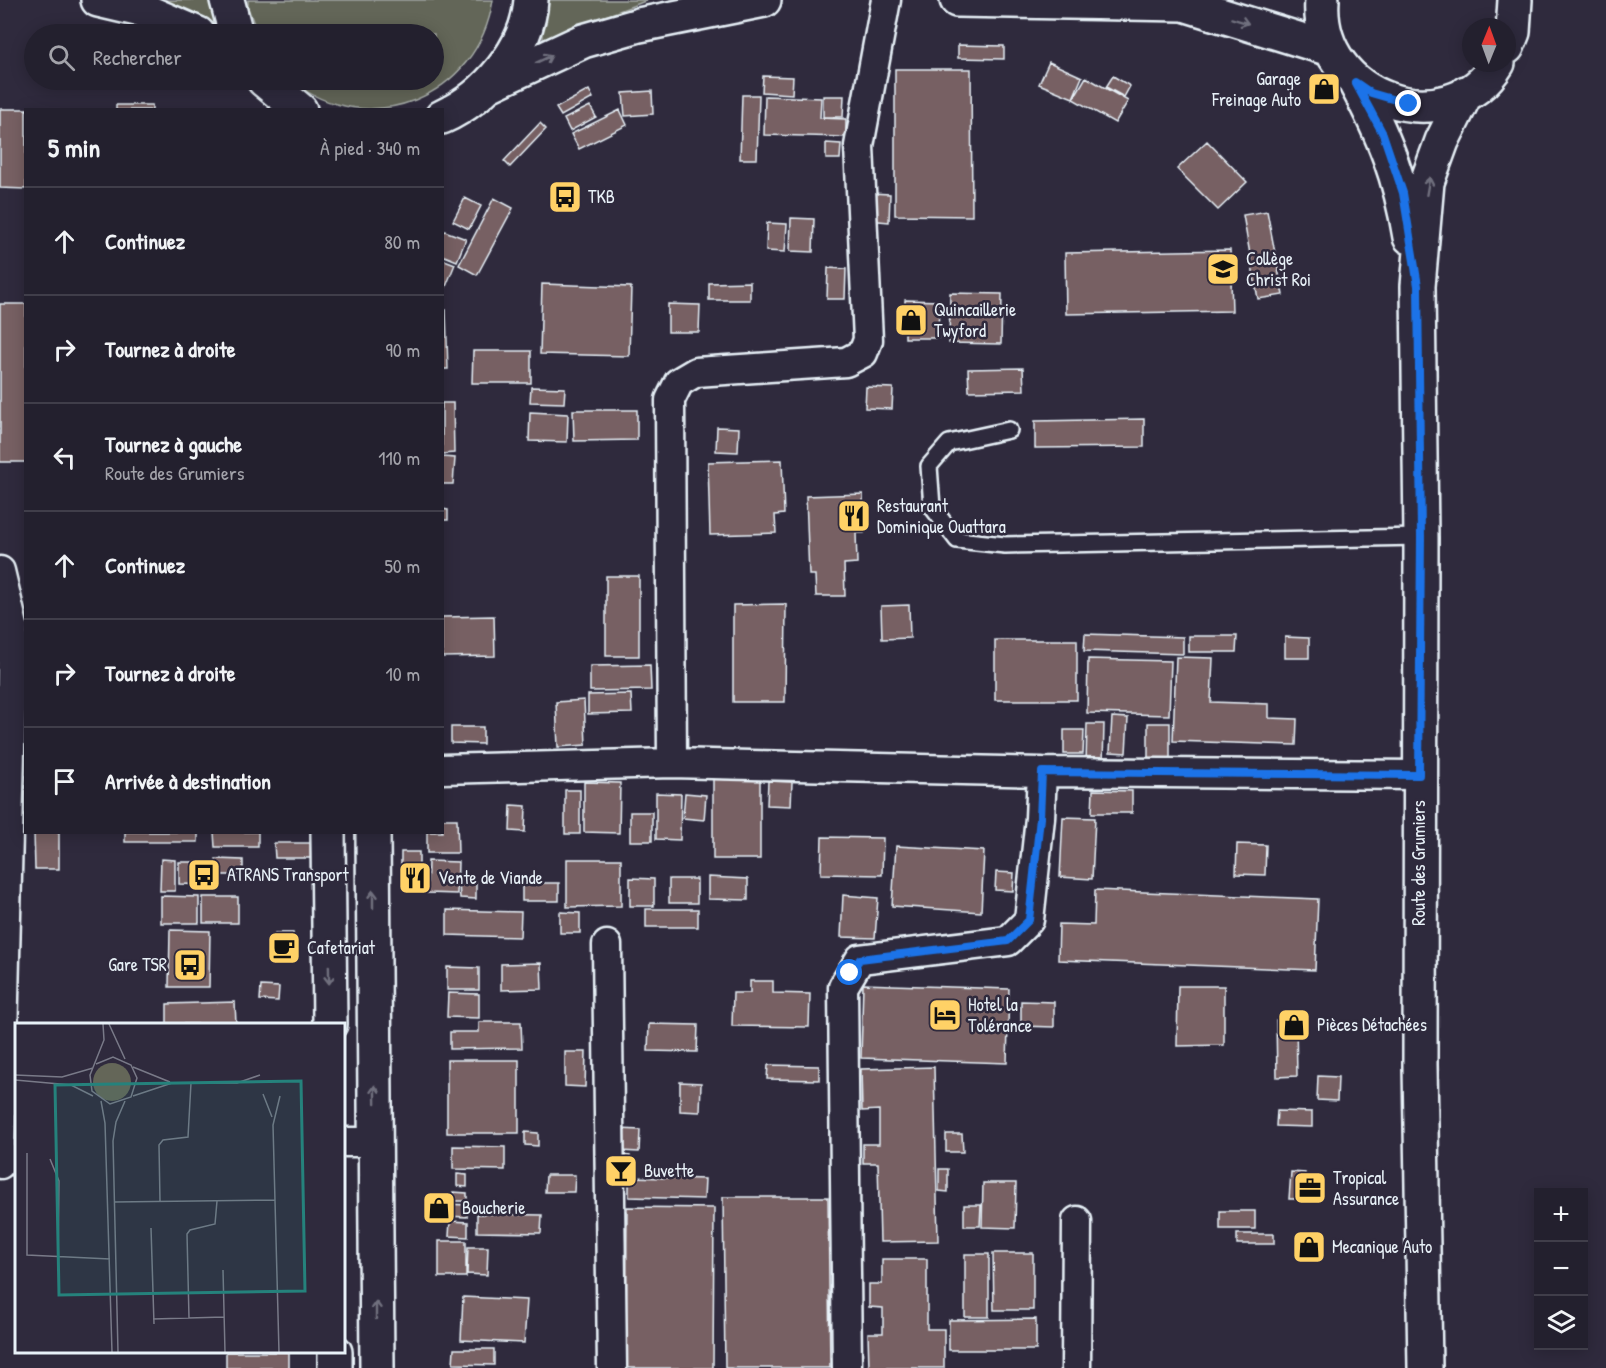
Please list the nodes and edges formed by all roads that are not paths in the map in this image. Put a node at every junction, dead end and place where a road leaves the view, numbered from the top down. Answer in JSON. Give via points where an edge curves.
{"nodes":[{"id":1,"x":98,"y":0,"type":"edge"},
{"id":2,"x":226,"y":0,"type":"edge"},
{"id":3,"x":531,"y":0,"type":"edge"},
{"id":4,"x":764,"y":0,"type":"edge"},
{"id":5,"x":886,"y":0,"type":"edge"},
{"id":6,"x":957,"y":0,"type":"edge"},
{"id":7,"x":1322,"y":0,"type":"edge"},
{"id":8,"x":1515,"y":0,"type":"edge"},
{"id":9,"x":1192,"y":2,"type":"edge"},
{"id":10,"x":1514,"y":18,"type":"edge"},
{"id":11,"x":175,"y":24,"type":"edge"},
{"id":12,"x":233,"y":24,"type":"edge"},
{"id":13,"x":1330,"y":49,"type":"junction"},
{"id":14,"x":1490,"y":72,"type":"edge"},
{"id":15,"x":1355,"y":82,"type":"junction"},
{"id":16,"x":491,"y":84,"type":"junction"},
{"id":17,"x":275,"y":90,"type":"edge"},
{"id":18,"x":1466,"y":93,"type":"junction"},
{"id":19,"x":296,"y":108,"type":"edge"},
{"id":20,"x":447,"y":120,"type":"edge"},
{"id":21,"x":1418,"y":286,"type":"junction"},
{"id":22,"x":1009,"y":430,"type":"dead end"},
{"id":23,"x":1421,"y":537,"type":"junction"},
{"id":24,"x":0,"y":571,"type":"edge"},
{"id":25,"x":672,"y":764,"type":"junction"},
{"id":26,"x":444,"y":769,"type":"edge"},
{"id":27,"x":1042,"y":772,"type":"junction"},
{"id":28,"x":1419,"y":775,"type":"junction"},
{"id":29,"x":328,"y":834,"type":"edge"},
{"id":30,"x":373,"y":834,"type":"edge"},
{"id":31,"x":607,"y":945,"type":"dead end"},
{"id":32,"x":330,"y":1023,"type":"edge"},
{"id":33,"x":6,"y":1130,"type":"edge"},
{"id":34,"x":359,"y":1142,"type":"edge"},
{"id":35,"x":0,"y":1164,"type":"edge"},
{"id":36,"x":1077,"y":1221,"type":"dead end"},
{"id":37,"x":377,"y":1368,"type":"edge"},
{"id":38,"x":612,"y":1368,"type":"edge"},
{"id":39,"x":847,"y":1368,"type":"edge"},
{"id":40,"x":1076,"y":1368,"type":"edge"},
{"id":41,"x":1425,"y":1368,"type":"edge"}],
"edges":[{"from":1,"to":11,"type":"main road","via":[[145,11]]},
{"from":2,"to":12,"type":"main road"},
{"from":3,"to":16,"type":"main road","via":[[517,46]]},
{"from":16,"to":4,"type":"main road","one_way":true,"via":[[583,41],[639,25]]},
{"from":5,"to":25,"type":"street","via":[[859,146],[868,340],[863,352],[846,362],[696,372],[679,382],[670,400]]},
{"from":6,"to":9,"type":"main road"},
{"from":7,"to":13,"type":"main road","via":[[1324,31]]},
{"from":8,"to":10,"type":"main road"},
{"from":9,"to":13,"type":"main road","one_way":true},
{"from":13,"to":15,"type":"main road"},
{"from":14,"to":18,"type":"main road"},
{"from":15,"to":18,"type":"main road","via":[[1371,93],[1409,104],[1448,100]]},
{"from":15,"to":21,"type":"main road","via":[[1383,134],[1403,193]]},
{"from":16,"to":20,"type":"main road"},
{"from":17,"to":19,"type":"main road"},
{"from":21,"to":18,"type":"main road","one_way":true,"via":[[1427,182]]},
{"from":21,"to":23,"type":"main road","name":"Route des Grumiers"},
{"from":22,"to":23,"type":"lane","via":[[949,443],[929,466],[932,507],[957,540],[1005,545]]},
{"from":23,"to":28,"type":"main road","name":"Route des Grumiers"},
{"from":24,"to":33,"type":"street","via":[[13,626]]},
{"from":25,"to":26,"type":"street"},
{"from":25,"to":27,"type":"street"},
{"from":27,"to":28,"type":"street"},
{"from":27,"to":39,"type":"street","via":[[1029,920],[1008,941],[860,959],[843,987]]},
{"from":28,"to":41,"type":"main road","name":"Route des Grumiers"},
{"from":29,"to":32,"type":"main road","one_way":true},
{"from":34,"to":30,"type":"main road","one_way":true},
{"from":31,"to":38,"type":"street"},
{"from":33,"to":35,"type":"street"},
{"from":37,"to":34,"type":"main road","one_way":true},
{"from":36,"to":40,"type":"street"}]}
